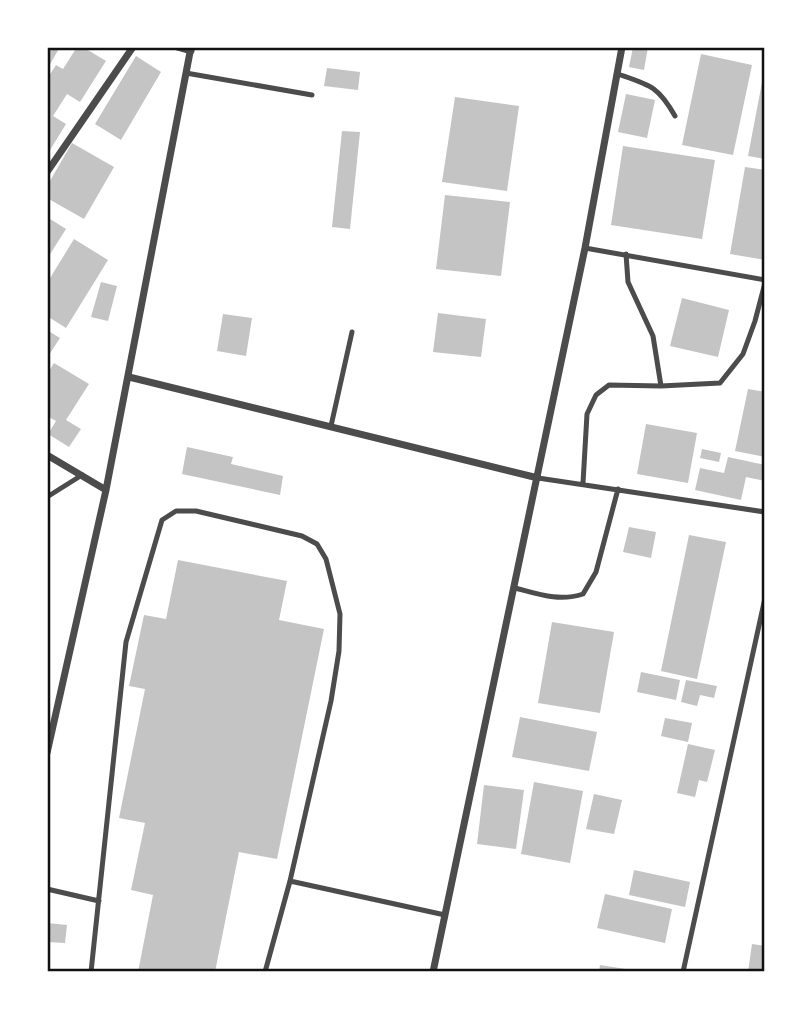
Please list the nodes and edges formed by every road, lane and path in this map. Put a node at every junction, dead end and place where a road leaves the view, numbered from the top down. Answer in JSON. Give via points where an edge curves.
{"nodes":[{"id":1,"x":133,"y":47,"type":"edge"},
{"id":2,"x":177,"y":47,"type":"edge"},
{"id":3,"x":622,"y":47,"type":"edge"},
{"id":4,"x":191,"y":49,"type":"edge"},
{"id":5,"x":186,"y":73,"type":"junction"},
{"id":6,"x":618,"y":74,"type":"junction"},
{"id":7,"x":312,"y":95,"type":"dead end"},
{"id":8,"x":675,"y":116,"type":"dead end"},
{"id":9,"x":47,"y":172,"type":"edge"},
{"id":10,"x":585,"y":248,"type":"junction"},
{"id":11,"x":626,"y":254,"type":"junction"},
{"id":12,"x":765,"y":281,"type":"edge"},
{"id":13,"x":352,"y":332,"type":"dead end"},
{"id":14,"x":129,"y":377,"type":"junction"},
{"id":15,"x":661,"y":386,"type":"junction"},
{"id":16,"x":331,"y":426,"type":"junction"},
{"id":17,"x":47,"y":455,"type":"edge"},
{"id":18,"x":82,"y":475,"type":"junction"},
{"id":19,"x":538,"y":478,"type":"junction"},
{"id":20,"x":583,"y":483,"type":"junction"},
{"id":21,"x":618,"y":489,"type":"junction"},
{"id":22,"x":106,"y":490,"type":"junction"},
{"id":23,"x":47,"y":497,"type":"edge"},
{"id":24,"x":765,"y":512,"type":"edge"},
{"id":25,"x":515,"y":587,"type":"junction"},
{"id":26,"x":765,"y":598,"type":"edge"},
{"id":27,"x":47,"y":754,"type":"edge"},
{"id":28,"x":290,"y":881,"type":"junction"},
{"id":29,"x":47,"y":889,"type":"edge"},
{"id":30,"x":99,"y":901,"type":"junction"},
{"id":31,"x":445,"y":915,"type":"junction"},
{"id":32,"x":91,"y":972,"type":"edge"},
{"id":33,"x":265,"y":972,"type":"edge"},
{"id":34,"x":433,"y":972,"type":"edge"},
{"id":35,"x":683,"y":972,"type":"edge"}],
"edges":[{"from":1,"to":9,"type":"street"},
{"from":2,"to":4,"type":"street"},
{"from":3,"to":6,"type":"street"},
{"from":4,"to":5,"type":"street"},
{"from":5,"to":7,"type":"lane"},
{"from":5,"to":14,"type":"street"},
{"from":6,"to":8,"type":"lane","via":[[651,86],[666,99]]},
{"from":6,"to":10,"type":"street"},
{"from":10,"to":11,"type":"lane"},
{"from":10,"to":19,"type":"street"},
{"from":11,"to":12,"type":"lane"},
{"from":11,"to":15,"type":"lane","via":[[628,282],[653,336]]},
{"from":12,"to":15,"type":"lane","via":[[743,354],[720,383]]},
{"from":13,"to":16,"type":"lane"},
{"from":14,"to":16,"type":"street"},
{"from":14,"to":22,"type":"street"},
{"from":15,"to":20,"type":"lane","via":[[609,385],[596,396],[587,414]]},
{"from":16,"to":19,"type":"street"},
{"from":17,"to":18,"type":"street"},
{"from":18,"to":22,"type":"street"},
{"from":18,"to":23,"type":"lane"},
{"from":19,"to":20,"type":"lane"},
{"from":19,"to":25,"type":"street"},
{"from":20,"to":21,"type":"lane"},
{"from":21,"to":24,"type":"lane"},
{"from":21,"to":25,"type":"lane","via":[[596,572],[583,594],[553,598]]},
{"from":22,"to":27,"type":"street"},
{"from":25,"to":31,"type":"street"},
{"from":26,"to":35,"type":"lane"},
{"from":28,"to":30,"type":"lane","via":[[339,651],[340,614],[326,559],[317,544],[302,536],[196,511],[176,511],[162,520],[126,642]]},
{"from":28,"to":31,"type":"lane"},
{"from":28,"to":33,"type":"lane"},
{"from":29,"to":30,"type":"lane"},
{"from":30,"to":32,"type":"lane"},
{"from":31,"to":34,"type":"street"}]}
